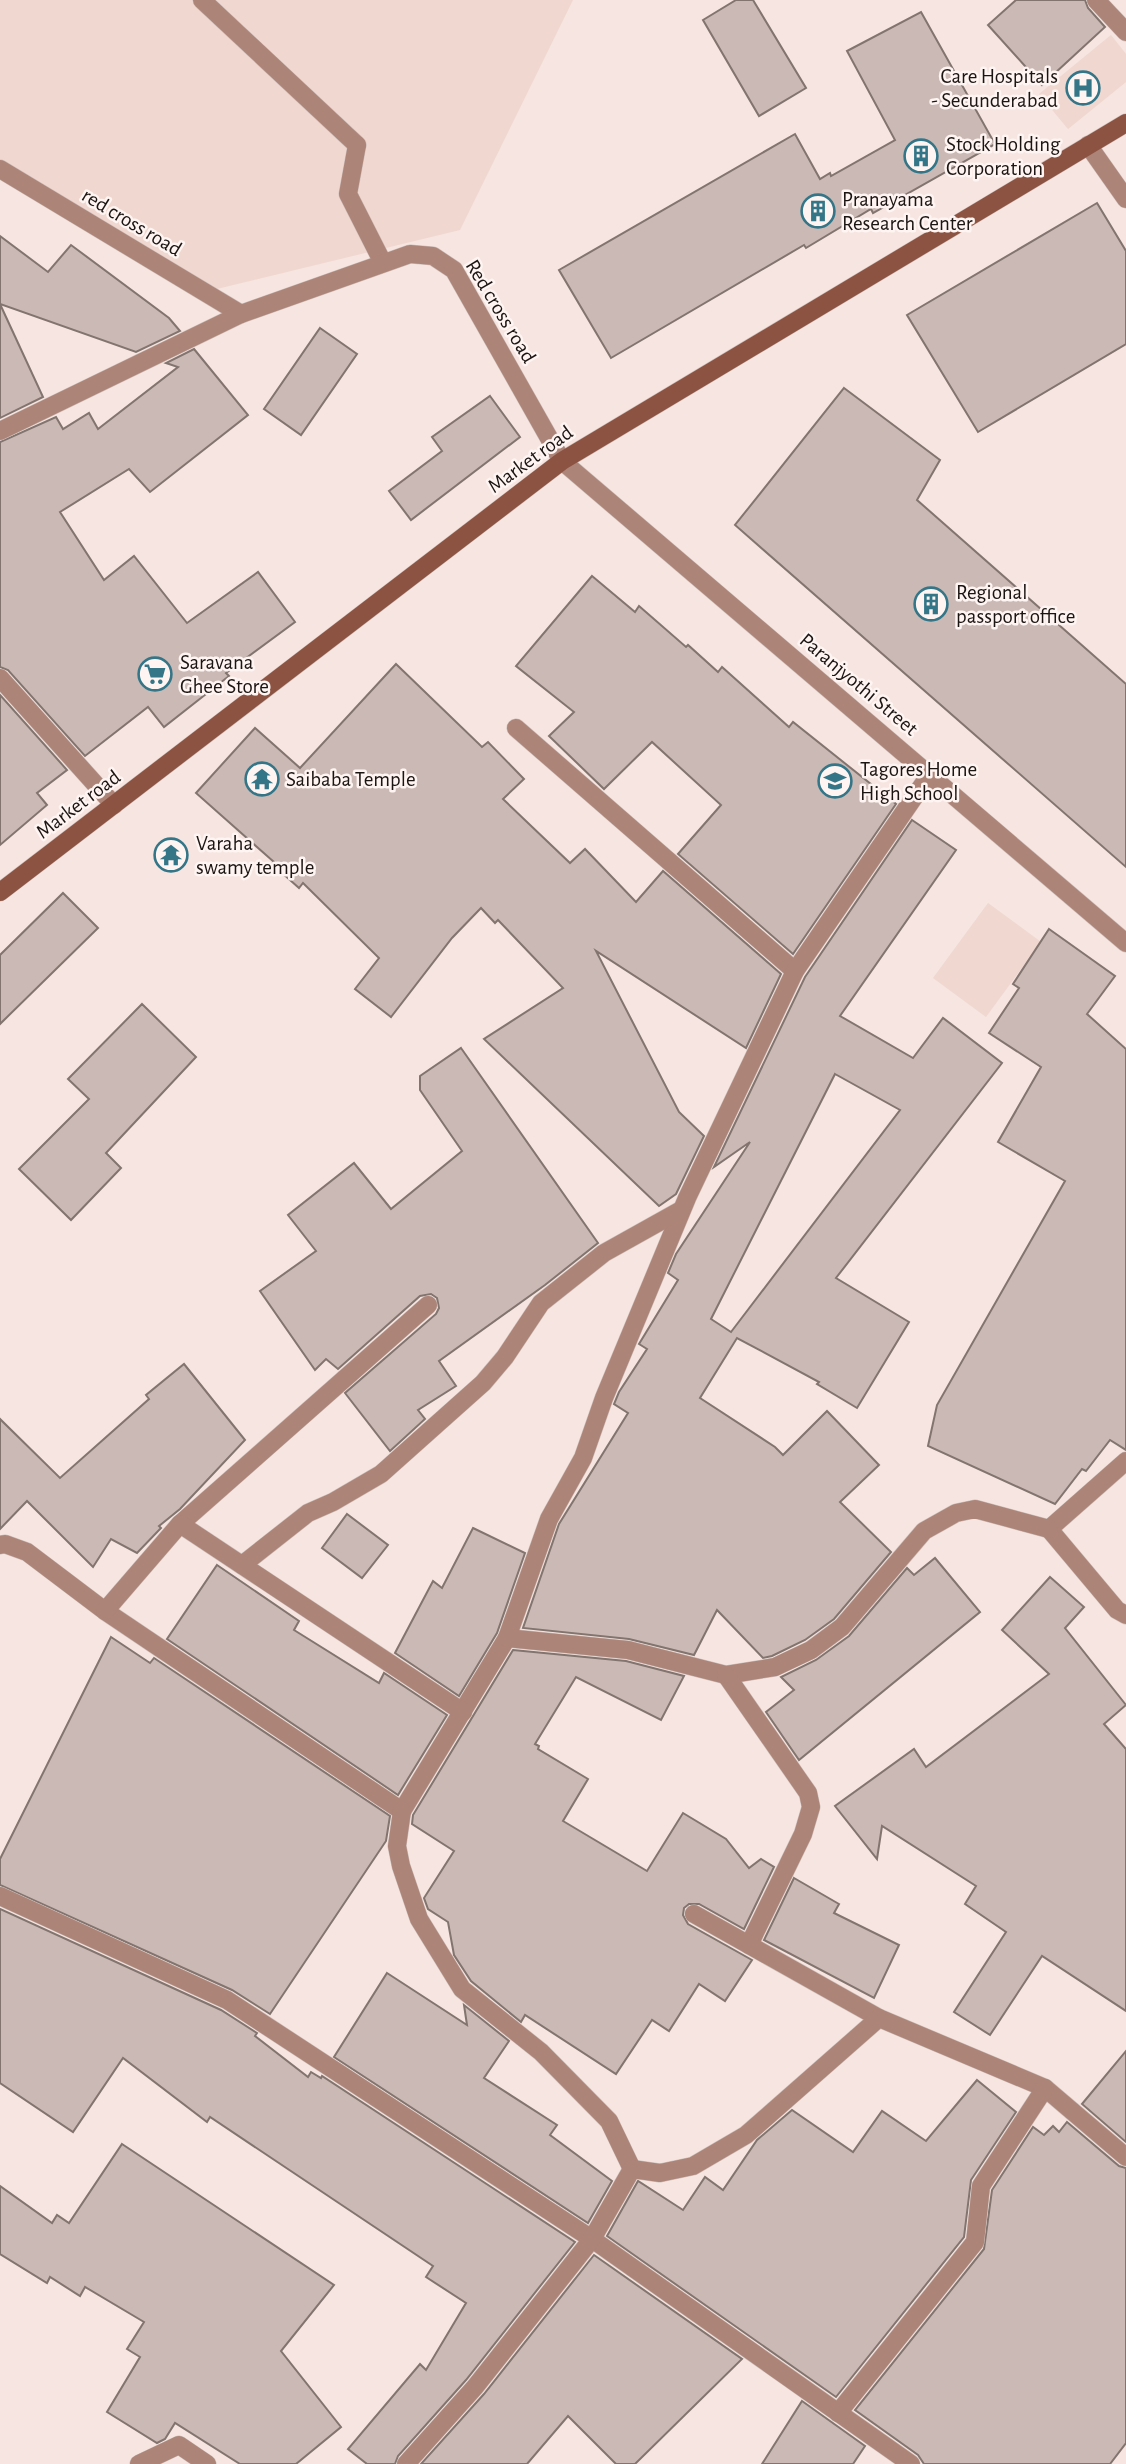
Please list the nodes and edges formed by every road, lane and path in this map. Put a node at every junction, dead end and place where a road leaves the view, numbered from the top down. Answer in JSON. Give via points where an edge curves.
{"nodes":[{"id":1,"x":202,"y":0,"type":"edge"},
{"id":2,"x":1096,"y":0,"type":"edge"},
{"id":3,"x":1126,"y":32,"type":"edge"},
{"id":4,"x":1126,"y":123,"type":"edge"},
{"id":5,"x":1088,"y":145,"type":"junction"},
{"id":6,"x":0,"y":169,"type":"edge"},
{"id":7,"x":1126,"y":199,"type":"edge"},
{"id":8,"x":383,"y":263,"type":"junction"},
{"id":9,"x":242,"y":314,"type":"junction"},
{"id":10,"x":0,"y":431,"type":"edge"},
{"id":11,"x":562,"y":461,"type":"junction"},
{"id":12,"x":0,"y":678,"type":"edge"},
{"id":13,"x":516,"y":727,"type":"dead end"},
{"id":14,"x":930,"y":774,"type":"junction"},
{"id":15,"x":114,"y":805,"type":"junction"},
{"id":16,"x":0,"y":892,"type":"edge"},
{"id":17,"x":1126,"y":943,"type":"edge"},
{"id":18,"x":794,"y":971,"type":"junction"},
{"id":19,"x":681,"y":1210,"type":"junction"},
{"id":20,"x":428,"y":1305,"type":"dead end"},
{"id":21,"x":1126,"y":1461,"type":"edge"},
{"id":22,"x":180,"y":1524,"type":"junction"},
{"id":23,"x":1049,"y":1529,"type":"junction"},
{"id":24,"x":0,"y":1545,"type":"edge"},
{"id":25,"x":243,"y":1565,"type":"junction"},
{"id":26,"x":105,"y":1611,"type":"junction"},
{"id":27,"x":1126,"y":1615,"type":"edge"},
{"id":28,"x":508,"y":1639,"type":"junction"},
{"id":29,"x":726,"y":1675,"type":"junction"},
{"id":30,"x":463,"y":1712,"type":"junction"},
{"id":31,"x":402,"y":1811,"type":"junction"},
{"id":32,"x":0,"y":1896,"type":"edge"},
{"id":33,"x":694,"y":1914,"type":"dead end"},
{"id":34,"x":749,"y":1945,"type":"junction"},
{"id":35,"x":879,"y":2018,"type":"junction"},
{"id":36,"x":1045,"y":2088,"type":"junction"},
{"id":37,"x":1126,"y":2157,"type":"edge"},
{"id":38,"x":632,"y":2169,"type":"junction"},
{"id":39,"x":592,"y":2239,"type":"junction"},
{"id":40,"x":838,"y":2413,"type":"junction"},
{"id":41,"x":139,"y":2464,"type":"edge"},
{"id":42,"x":207,"y":2464,"type":"edge"},
{"id":43,"x":406,"y":2464,"type":"edge"},
{"id":44,"x":911,"y":2464,"type":"edge"}],
"edges":[{"from":1,"to":8,"type":"street","via":[[357,145],[348,194]]},
{"from":2,"to":3,"type":"street"},
{"from":4,"to":5,"type":"street","name":"Market road"},
{"from":5,"to":7,"type":"street"},
{"from":5,"to":11,"type":"street","name":"Market road"},
{"from":6,"to":9,"type":"street","name":"red cross road"},
{"from":8,"to":9,"type":"street","name":"Red cross road"},
{"from":8,"to":11,"type":"street","name":"Red cross road","via":[[410,254],[433,256],[454,270]]},
{"from":9,"to":10,"type":"street","name":"Red cross road"},
{"from":11,"to":14,"type":"street","name":"Paranjyothi Street"},
{"from":11,"to":15,"type":"street","name":"Market road"},
{"from":12,"to":15,"type":"street"},
{"from":13,"to":18,"type":"street"},
{"from":14,"to":17,"type":"street","name":"Paranjyothi Street"},
{"from":14,"to":18,"type":"street"},
{"from":15,"to":16,"type":"street","name":"Market road"},
{"from":18,"to":19,"type":"street"},
{"from":19,"to":25,"type":"street","via":[[604,1253],[541,1303],[483,1382],[381,1474],[308,1513]]},
{"from":19,"to":28,"type":"street","via":[[583,1458],[549,1519]]},
{"from":20,"to":22,"type":"street"},
{"from":21,"to":23,"type":"street"},
{"from":22,"to":25,"type":"street"},
{"from":22,"to":26,"type":"street"},
{"from":23,"to":27,"type":"street"},
{"from":23,"to":29,"type":"street","via":[[975,1509],[956,1513],[924,1531],[842,1627],[811,1650],[775,1667]]},
{"from":24,"to":26,"type":"street","via":[[27,1552]]},
{"from":25,"to":30,"type":"street"},
{"from":26,"to":31,"type":"street"},
{"from":28,"to":29,"type":"street","via":[[628,1650]]},
{"from":28,"to":30,"type":"street"},
{"from":29,"to":34,"type":"street","via":[[808,1793],[811,1807],[803,1834]]},
{"from":30,"to":31,"type":"street"},
{"from":31,"to":38,"type":"street","via":[[397,1846],[401,1866],[419,1919],[462,1989],[541,2052],[609,2121]]},
{"from":32,"to":39,"type":"street","via":[[228,2000]]},
{"from":33,"to":34,"type":"street"},
{"from":34,"to":35,"type":"street"},
{"from":35,"to":36,"type":"street"},
{"from":35,"to":38,"type":"street","via":[[746,2135],[692,2166],[660,2173]]},
{"from":36,"to":37,"type":"street"},
{"from":36,"to":40,"type":"street","via":[[981,2186],[975,2242]]},
{"from":38,"to":39,"type":"street"},
{"from":39,"to":40,"type":"street"},
{"from":39,"to":43,"type":"street","via":[[475,2387]]},
{"from":40,"to":44,"type":"street"},
{"from":41,"to":42,"type":"street","via":[[179,2445]]}]}
